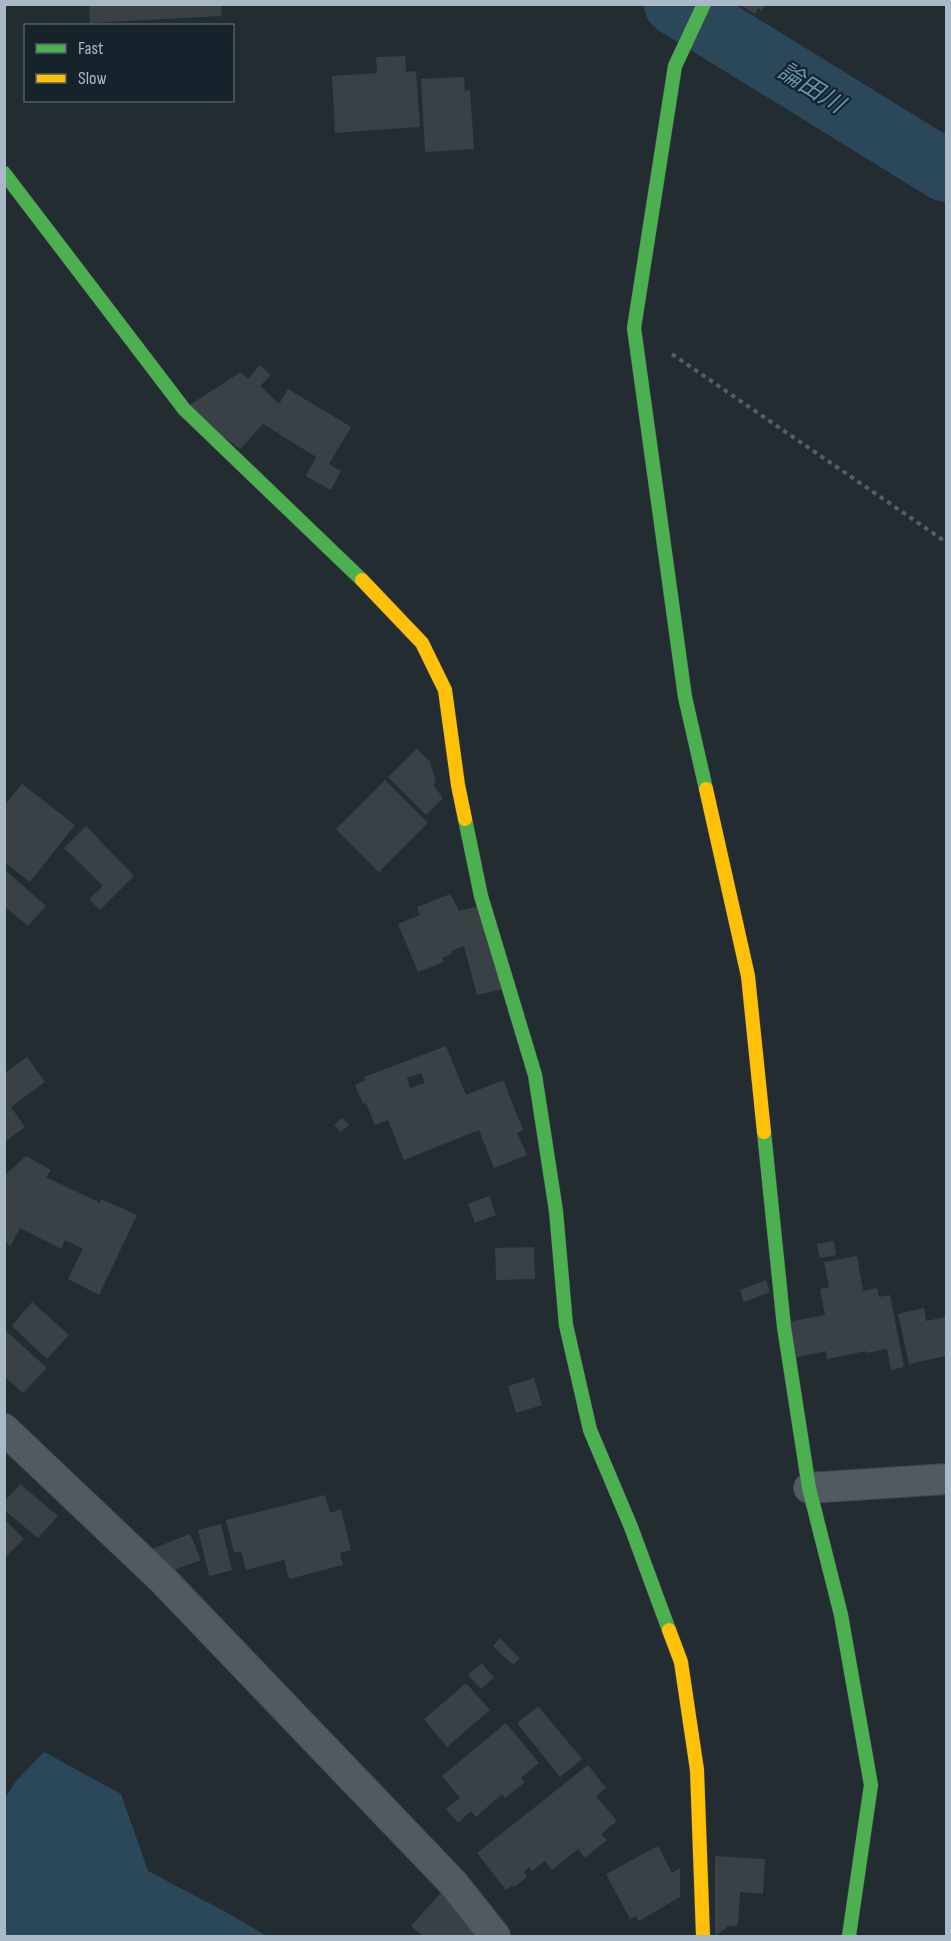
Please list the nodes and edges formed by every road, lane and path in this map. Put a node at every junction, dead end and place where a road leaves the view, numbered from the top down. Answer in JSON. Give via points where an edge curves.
{"nodes":[{"id":1,"x":704,"y":4,"type":"edge"},
{"id":2,"x":4,"y":173,"type":"edge"},
{"id":3,"x":634,"y":328,"type":"junction"},
{"id":4,"x":946,"y":542,"type":"edge"},
{"id":5,"x":4,"y":1429,"type":"edge"},
{"id":6,"x":946,"y":1479,"type":"edge"},
{"id":7,"x":809,"y":1488,"type":"junction"},
{"id":8,"x":495,"y":1936,"type":"edge"},
{"id":9,"x":703,"y":1936,"type":"edge"},
{"id":10,"x":849,"y":1936,"type":"edge"}],
"edges":[{"from":1,"to":3,"type":"street","via":[[675,66]]},
{"from":2,"to":9,"type":"street","via":[[184,409],[422,643],[445,690],[458,785],[482,896],[535,1075],[556,1211],[566,1325],[590,1430],[681,1662],[697,1770]]},
{"from":3,"to":4,"type":"path"},
{"from":3,"to":7,"type":"street","via":[[685,697],[747,976],[784,1327]]},
{"from":5,"to":8,"type":"street","via":[[162,1578],[453,1883]]},
{"from":6,"to":7,"type":"street"},
{"from":7,"to":10,"type":"street","via":[[842,1615],[871,1785]]}]}
